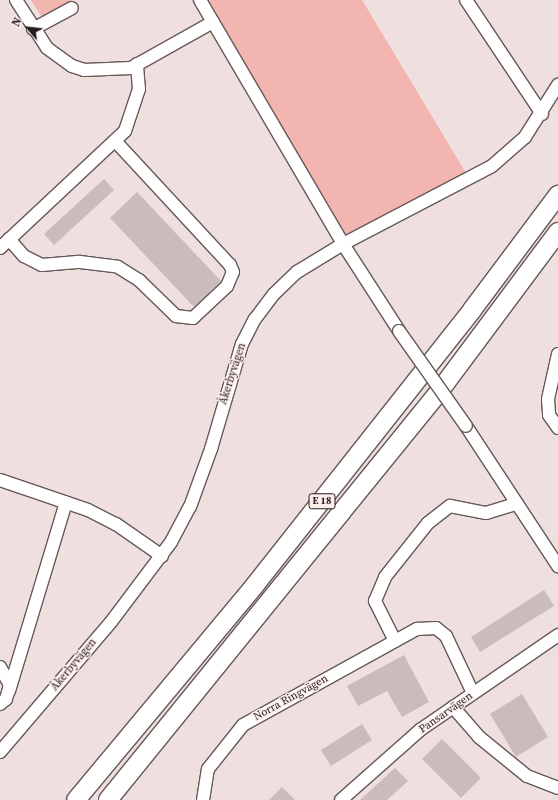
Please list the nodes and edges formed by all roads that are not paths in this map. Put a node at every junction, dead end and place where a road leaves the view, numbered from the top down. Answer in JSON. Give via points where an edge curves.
{"nodes":[{"id":1,"x":16,"y":0,"type":"edge"},
{"id":2,"x":200,"y":0,"type":"edge"},
{"id":3,"x":466,"y":0,"type":"edge"},
{"id":4,"x":72,"y":8,"type":"dead end"},
{"id":5,"x":214,"y":22,"type":"junction"},
{"id":6,"x":33,"y":29,"type":"junction"},
{"id":7,"x":137,"y":64,"type":"junction"},
{"id":8,"x":558,"y":85,"type":"edge"},
{"id":9,"x":542,"y":114,"type":"junction"},
{"id":10,"x":116,"y":142,"type":"junction"},
{"id":11,"x":558,"y":195,"type":"edge"},
{"id":12,"x":558,"y":232,"type":"edge"},
{"id":13,"x":10,"y":240,"type":"junction"},
{"id":14,"x":343,"y":244,"type":"junction"},
{"id":15,"x":0,"y":248,"type":"edge"},
{"id":16,"x":558,"y":354,"type":"edge"},
{"id":17,"x":558,"y":428,"type":"edge"},
{"id":18,"x":0,"y":480,"type":"edge"},
{"id":19,"x":66,"y":502,"type":"junction"},
{"id":20,"x":516,"y":504,"type":"junction"},
{"id":21,"x":162,"y":556,"type":"junction"},
{"id":22,"x":558,"y":566,"type":"edge"},
{"id":23,"x":558,"y":635,"type":"edge"},
{"id":24,"x":395,"y":641,"type":"junction"},
{"id":25,"x":21,"y":653,"type":"junction"},
{"id":26,"x":0,"y":664,"type":"edge"},
{"id":27,"x":0,"y":667,"type":"edge"},
{"id":28,"x":9,"y":691,"type":"junction"},
{"id":29,"x":472,"y":693,"type":"junction"},
{"id":30,"x":0,"y":704,"type":"edge"},
{"id":31,"x":453,"y":707,"type":"junction"},
{"id":32,"x":0,"y":752,"type":"edge"},
{"id":33,"x":558,"y":788,"type":"edge"},
{"id":34,"x":76,"y":800,"type":"edge"},
{"id":35,"x":108,"y":800,"type":"edge"},
{"id":36,"x":204,"y":800,"type":"edge"},
{"id":37,"x":341,"y":800,"type":"edge"}],
"edges":[{"from":1,"to":6,"type":"lane"},
{"from":2,"to":5,"type":"lane"},
{"from":3,"to":9,"type":"lane"},
{"from":4,"to":6,"type":"lane"},
{"from":5,"to":7,"type":"lane"},
{"from":5,"to":14,"type":"lane"},
{"from":6,"to":7,"type":"lane","via":[[47,48],[72,66],[101,72]]},
{"from":7,"to":10,"type":"lane","via":[[139,89],[125,131]]},
{"from":8,"to":9,"type":"lane","name":"Åkerbyvägen"},
{"from":9,"to":14,"type":"lane","name":"Åkerbyvägen","via":[[510,152],[475,177],[418,202]]},
{"from":10,"to":13,"type":"lane"},
{"from":10,"to":13,"type":"lane","via":[[230,264],[233,272],[227,286],[193,318],[176,316],[139,280],[118,268],[80,262],[42,265],[24,256]]},
{"from":11,"to":34,"type":"highway","number":"E 18","via":[[467,317],[255,585]]},
{"from":12,"to":35,"type":"highway","number":"E 18","via":[[438,393]]},
{"from":13,"to":15,"type":"lane"},
{"from":14,"to":20,"type":"lane","bridge":true},
{"from":14,"to":21,"type":"lane","name":"Åkerbyvägen","via":[[297,272],[255,319],[242,344],[190,507]]},
{"from":16,"to":17,"type":"lane","via":[[548,399],[549,415]]},
{"from":18,"to":19,"type":"lane"},
{"from":19,"to":21,"type":"lane","via":[[116,524]]},
{"from":19,"to":25,"type":"lane"},
{"from":20,"to":22,"type":"lane"},
{"from":20,"to":24,"type":"lane","via":[[486,513],[450,506],[428,523],[385,577],[375,601]]},
{"from":21,"to":32,"type":"lane","name":"Åkerbyvägen","via":[[111,622]]},
{"from":23,"to":29,"type":"lane","name":"Pansarvägen"},
{"from":24,"to":29,"type":"lane","name":"Norra Ringvägen","via":[[416,630],[436,628],[455,649]]},
{"from":24,"to":36,"type":"lane","name":"Norra Ringvägen","via":[[244,726],[208,769]]},
{"from":25,"to":26,"type":"lane","via":[[14,660]]},
{"from":25,"to":28,"type":"lane"},
{"from":27,"to":28,"type":"lane","via":[[9,677]]},
{"from":28,"to":30,"type":"lane"},
{"from":29,"to":31,"type":"lane","name":"Pansarvägen"},
{"from":31,"to":33,"type":"lane","via":[[479,737],[527,776]]},
{"from":31,"to":37,"type":"lane","name":"Pansarvägen","via":[[398,748]]}]}
